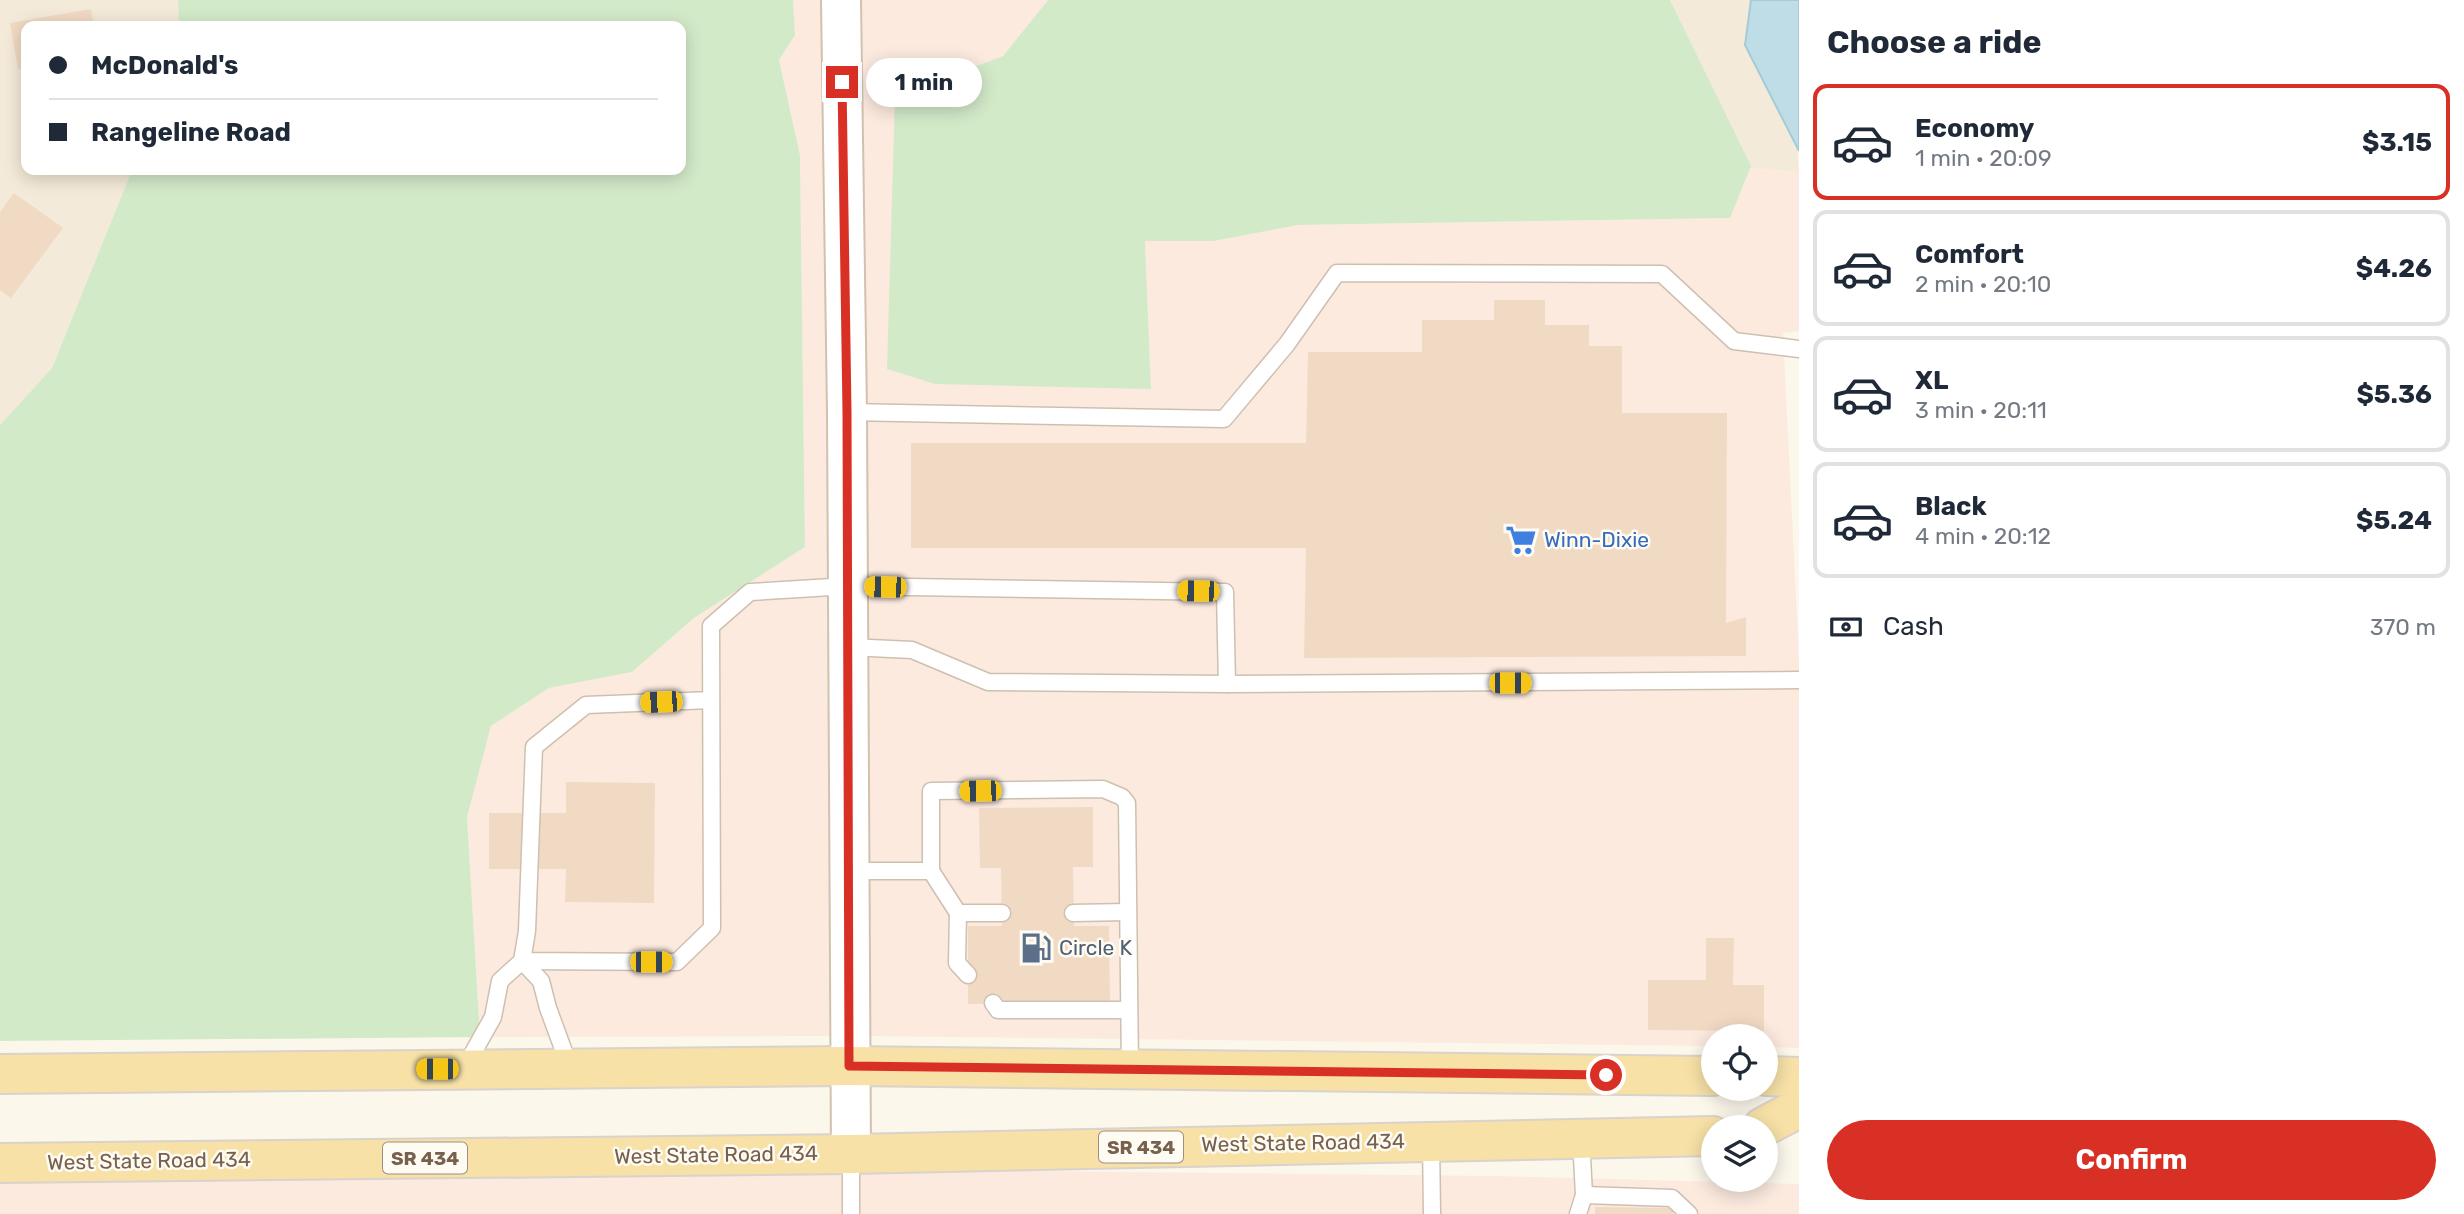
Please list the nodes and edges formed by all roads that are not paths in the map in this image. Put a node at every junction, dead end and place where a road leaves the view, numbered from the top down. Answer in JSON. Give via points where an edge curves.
{"nodes":[{"id":1,"x":841,"y":0,"type":"edge"},
{"id":2,"x":1799,"y":349,"type":"edge"},
{"id":3,"x":847,"y":412,"type":"junction"},
{"id":4,"x":848,"y":586,"type":"junction"},
{"id":5,"x":849,"y":647,"type":"junction"},
{"id":6,"x":1799,"y":680,"type":"edge"},
{"id":7,"x":1227,"y":684,"type":"junction"},
{"id":8,"x":711,"y":700,"type":"junction"},
{"id":9,"x":850,"y":871,"type":"junction"},
{"id":10,"x":931,"y":871,"type":"junction"},
{"id":11,"x":1128,"y":912,"type":"junction"},
{"id":12,"x":958,"y":913,"type":"junction"},
{"id":13,"x":1002,"y":913,"type":"dead end"},
{"id":14,"x":1073,"y":913,"type":"dead end"},
{"id":15,"x":522,"y":961,"type":"junction"},
{"id":16,"x":968,"y":975,"type":"dead end"},
{"id":17,"x":1004,"y":1006,"type":"dead end"},
{"id":18,"x":1129,"y":1010,"type":"junction"},
{"id":19,"x":849,"y":1066,"type":"junction"},
{"id":20,"x":570,"y":1068,"type":"junction"},
{"id":21,"x":464,"y":1069,"type":"junction"},
{"id":22,"x":1130,"y":1069,"type":"junction"},
{"id":23,"x":0,"y":1073,"type":"edge"},
{"id":24,"x":1701,"y":1076,"type":"edge"},
{"id":25,"x":1778,"y":1076,"type":"edge"},
{"id":26,"x":1799,"y":1077,"type":"edge"},
{"id":27,"x":1799,"y":1108,"type":"edge"},
{"id":28,"x":1778,"y":1119,"type":"edge"},
{"id":29,"x":1701,"y":1136,"type":"edge"},
{"id":30,"x":1778,"y":1136,"type":"edge"},
{"id":31,"x":1799,"y":1137,"type":"edge"},
{"id":32,"x":1581,"y":1138,"type":"junction"},
{"id":33,"x":1431,"y":1141,"type":"junction"},
{"id":34,"x":851,"y":1154,"type":"junction"},
{"id":35,"x":0,"y":1163,"type":"edge"},
{"id":36,"x":1584,"y":1195,"type":"junction"},
{"id":37,"x":851,"y":1214,"type":"edge"},
{"id":38,"x":1432,"y":1214,"type":"edge"},
{"id":39,"x":1578,"y":1214,"type":"edge"},
{"id":40,"x":1689,"y":1214,"type":"edge"}],
"edges":[{"from":1,"to":3,"type":"street"},
{"from":2,"to":3,"type":"lane","via":[[1734,341],[1662,274],[1337,273],[1287,344],[1224,419]]},
{"from":3,"to":4,"type":"street"},
{"from":4,"to":5,"type":"street"},
{"from":4,"to":7,"type":"lane","via":[[1225,592]]},
{"from":4,"to":8,"type":"lane","via":[[750,592],[711,626]]},
{"from":5,"to":7,"type":"lane","via":[[912,650],[988,682]]},
{"from":5,"to":9,"type":"street"},
{"from":6,"to":7,"type":"lane"},
{"from":8,"to":15,"type":"lane","via":[[586,705],[534,747]]},
{"from":8,"to":15,"type":"lane","via":[[712,928],[677,962]]},
{"from":9,"to":10,"type":"lane"},
{"from":9,"to":19,"type":"street"},
{"from":10,"to":11,"type":"lane","via":[[931,792],[1103,789],[1127,803]]},
{"from":10,"to":12,"type":"lane"},
{"from":11,"to":14,"type":"lane"},
{"from":11,"to":18,"type":"lane"},
{"from":12,"to":13,"type":"lane"},
{"from":12,"to":16,"type":"lane","via":[[957,964]]},
{"from":15,"to":20,"type":"lane","via":[[541,981]]},
{"from":15,"to":21,"type":"lane","via":[[500,981],[493,1017]]},
{"from":17,"to":18,"type":"lane"},
{"from":18,"to":22,"type":"lane"},
{"from":19,"to":20,"type":"main road"},
{"from":19,"to":22,"type":"main road"},
{"from":19,"to":34,"type":"street"},
{"from":20,"to":21,"type":"main road"},
{"from":21,"to":23,"type":"main road"},
{"from":22,"to":24,"type":"main road"},
{"from":25,"to":26,"type":"main road"},
{"from":27,"to":28,"type":"main road"},
{"from":29,"to":32,"type":"main road","number":"SR 434"},
{"from":30,"to":31,"type":"main road"},
{"from":32,"to":33,"type":"main road","number":"SR 434"},
{"from":32,"to":36,"type":"lane"},
{"from":33,"to":34,"type":"main road","name":"West State Road 434","number":"SR 434"},
{"from":33,"to":38,"type":"lane"},
{"from":34,"to":35,"type":"main road","name":"West State Road 434","number":"SR 434"},
{"from":34,"to":37,"type":"lane"},
{"from":36,"to":39,"type":"lane"},
{"from":36,"to":40,"type":"lane","via":[[1672,1198]]}]}
